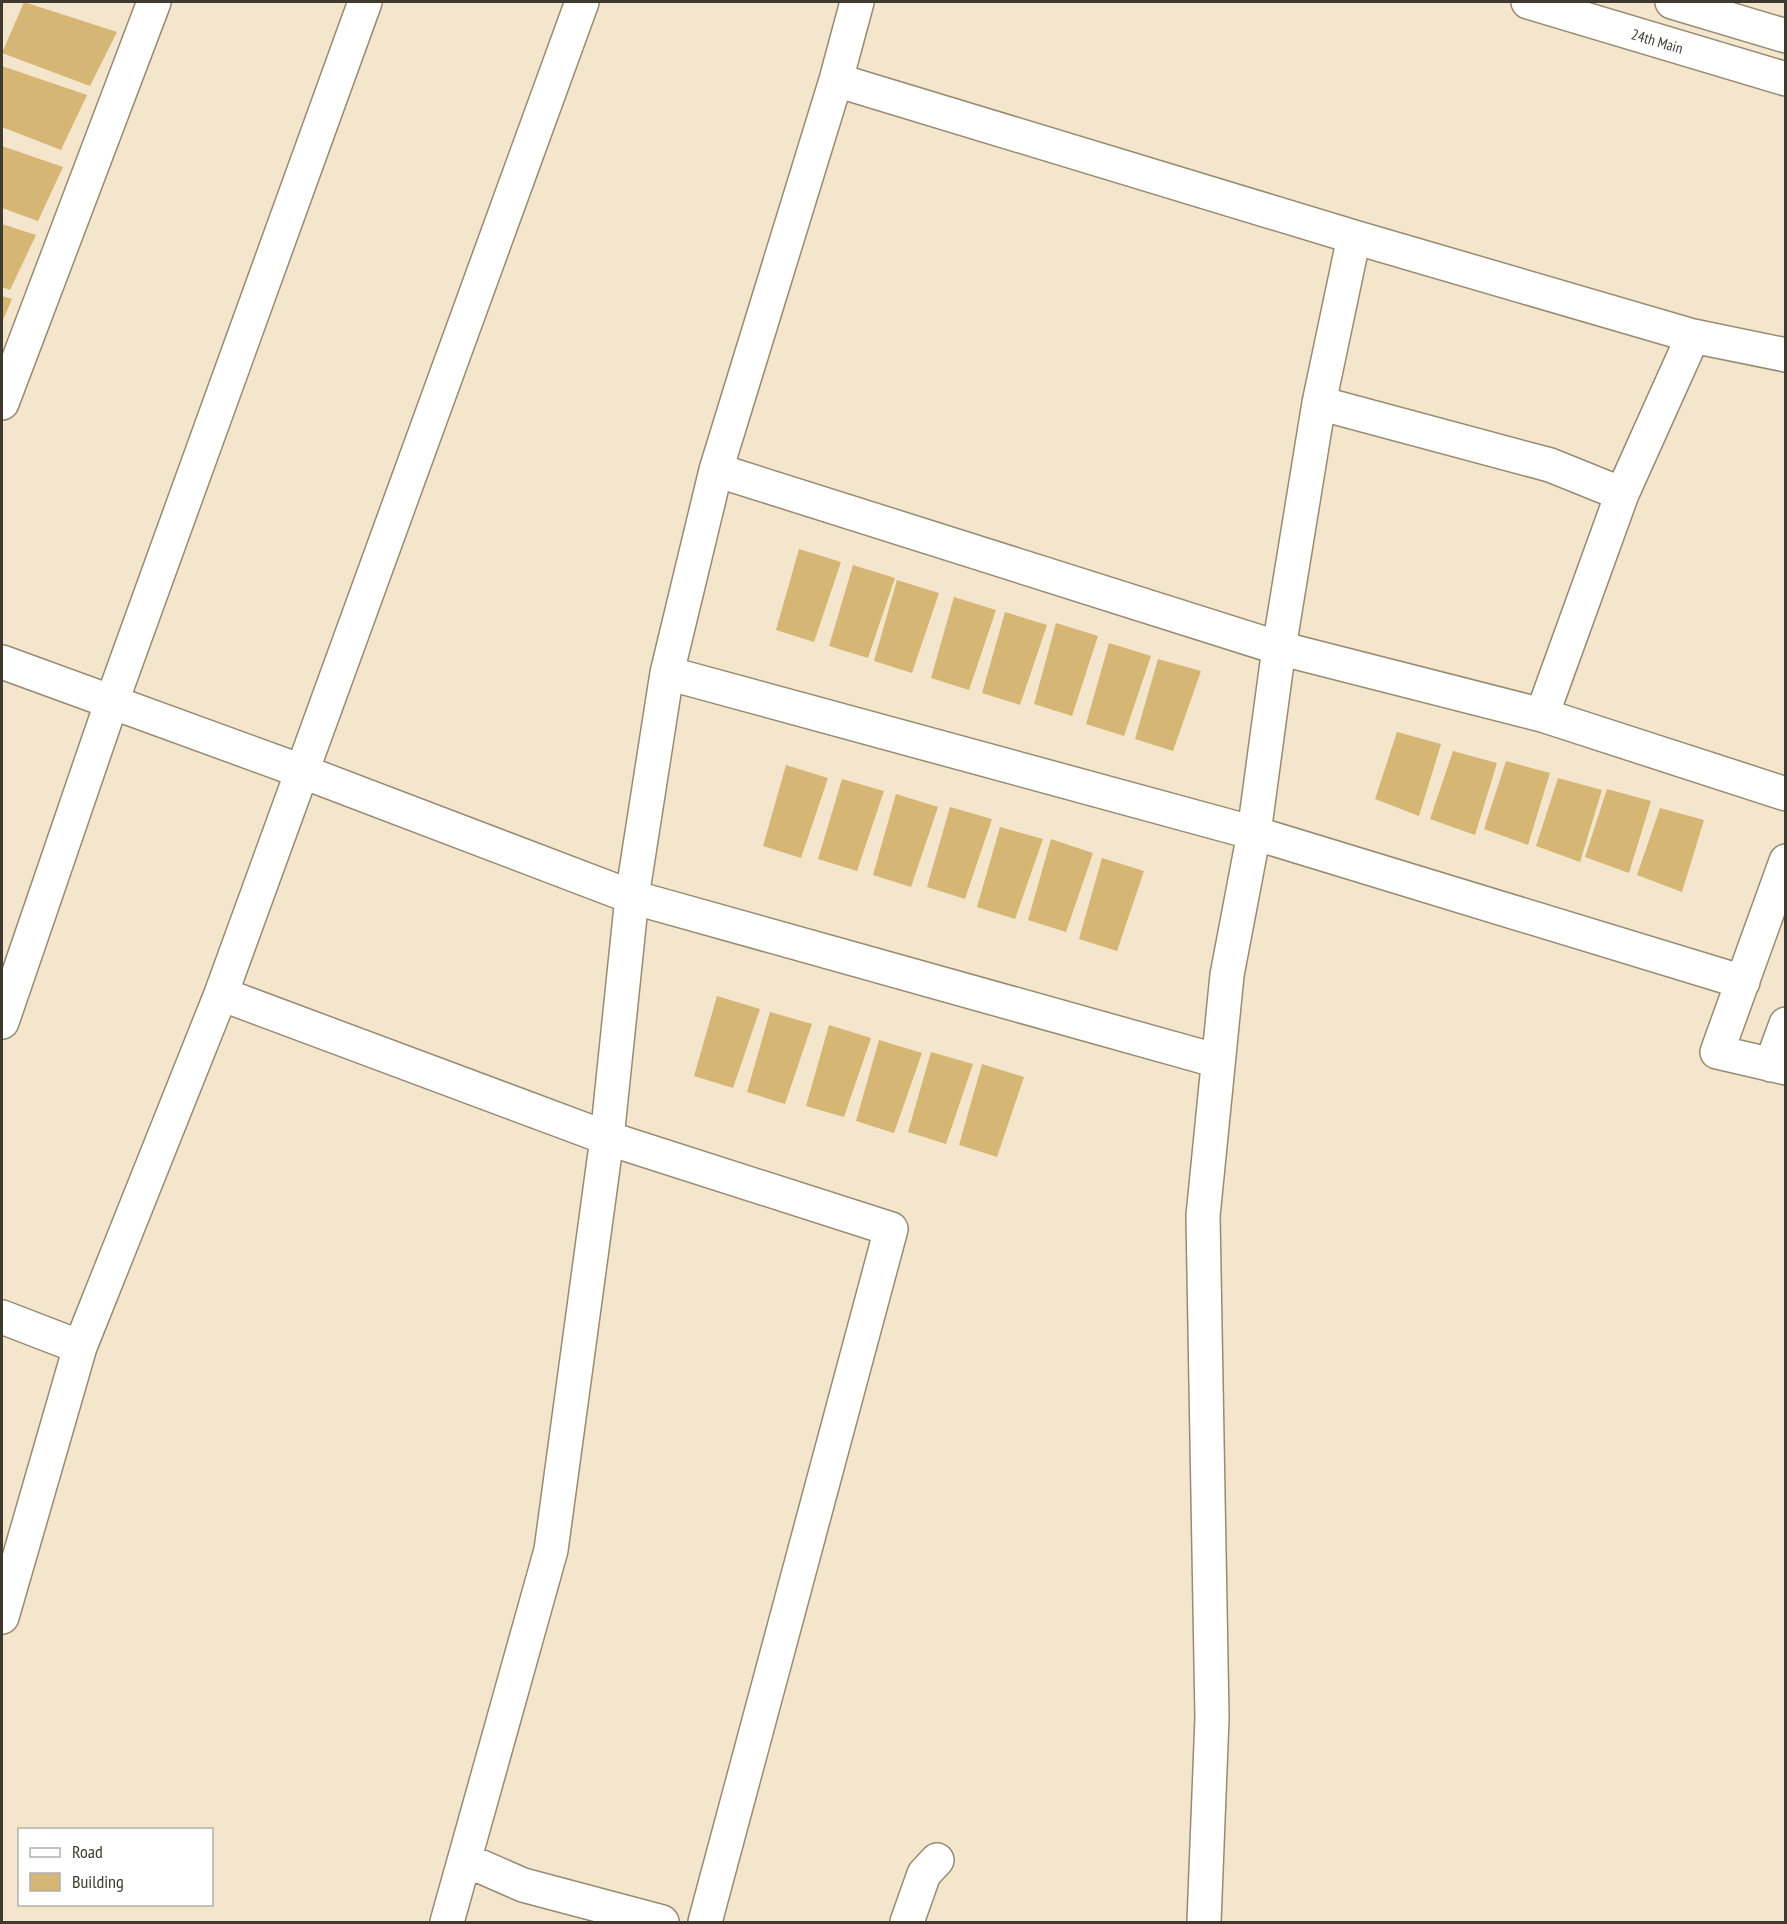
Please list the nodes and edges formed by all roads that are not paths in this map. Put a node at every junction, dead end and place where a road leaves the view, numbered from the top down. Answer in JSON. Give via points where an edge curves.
{"nodes":[{"id":1,"x":154,"y":2,"type":"edge"},
{"id":2,"x":365,"y":2,"type":"edge"},
{"id":3,"x":582,"y":2,"type":"edge"},
{"id":4,"x":857,"y":2,"type":"edge"},
{"id":5,"x":1528,"y":2,"type":"edge"},
{"id":6,"x":1672,"y":2,"type":"edge"},
{"id":7,"x":1785,"y":36,"type":"edge"},
{"id":8,"x":1785,"y":79,"type":"edge"},
{"id":9,"x":836,"y":81,"type":"junction"},
{"id":10,"x":1354,"y":237,"type":"junction"},
{"id":11,"x":1692,"y":336,"type":"junction"},
{"id":12,"x":1785,"y":355,"type":"edge"},
{"id":13,"x":2,"y":403,"type":"edge"},
{"id":14,"x":1319,"y":403,"type":"junction"},
{"id":15,"x":716,"y":470,"type":"junction"},
{"id":16,"x":1622,"y":494,"type":"junction"},
{"id":17,"x":1279,"y":648,"type":"junction"},
{"id":18,"x":2,"y":662,"type":"edge"},
{"id":19,"x":667,"y":673,"type":"junction"},
{"id":20,"x":112,"y":701,"type":"junction"},
{"id":21,"x":1542,"y":715,"type":"junction"},
{"id":22,"x":301,"y":771,"type":"junction"},
{"id":23,"x":1785,"y":794,"type":"edge"},
{"id":24,"x":1254,"y":833,"type":"junction"},
{"id":25,"x":1785,"y":861,"type":"edge"},
{"id":26,"x":632,"y":897,"type":"junction"},
{"id":27,"x":1743,"y":982,"type":"junction"},
{"id":28,"x":221,"y":994,"type":"junction"},
{"id":29,"x":2,"y":1022,"type":"edge"},
{"id":30,"x":1785,"y":1024,"type":"edge"},
{"id":31,"x":1218,"y":1061,"type":"junction"},
{"id":32,"x":1778,"y":1067,"type":"edge"},
{"id":33,"x":607,"y":1138,"type":"junction"},
{"id":34,"x":2,"y":1317,"type":"edge"},
{"id":35,"x":80,"y":1347,"type":"junction"},
{"id":36,"x":2,"y":1617,"type":"edge"},
{"id":37,"x":466,"y":1860,"type":"junction"},
{"id":38,"x":937,"y":1860,"type":"dead end"},
{"id":39,"x":447,"y":1923,"type":"edge"},
{"id":40,"x":662,"y":1923,"type":"edge"},
{"id":41,"x":705,"y":1923,"type":"edge"},
{"id":42,"x":907,"y":1923,"type":"edge"},
{"id":43,"x":1204,"y":1923,"type":"edge"}],
"edges":[{"from":1,"to":13,"type":"street"},
{"from":2,"to":20,"type":"street"},
{"from":3,"to":22,"type":"street"},
{"from":4,"to":9,"type":"street"},
{"from":5,"to":8,"type":"street","name":"24th Main"},
{"from":6,"to":7,"type":"street"},
{"from":9,"to":10,"type":"street"},
{"from":9,"to":15,"type":"street"},
{"from":10,"to":11,"type":"street"},
{"from":10,"to":14,"type":"street"},
{"from":11,"to":12,"type":"street"},
{"from":11,"to":16,"type":"street"},
{"from":14,"to":16,"type":"street","via":[[1550,465]]},
{"from":14,"to":17,"type":"street"},
{"from":15,"to":17,"type":"street"},
{"from":15,"to":19,"type":"street"},
{"from":16,"to":21,"type":"street"},
{"from":17,"to":21,"type":"street"},
{"from":17,"to":24,"type":"street"},
{"from":18,"to":20,"type":"street"},
{"from":19,"to":24,"type":"street"},
{"from":19,"to":26,"type":"street"},
{"from":20,"to":22,"type":"street"},
{"from":20,"to":29,"type":"street"},
{"from":21,"to":23,"type":"street"},
{"from":22,"to":26,"type":"street"},
{"from":22,"to":28,"type":"street"},
{"from":24,"to":27,"type":"street"},
{"from":24,"to":31,"type":"street","via":[[1227,975]]},
{"from":25,"to":27,"type":"street"},
{"from":26,"to":31,"type":"street"},
{"from":26,"to":33,"type":"street"},
{"from":27,"to":32,"type":"street","via":[[1717,1052]]},
{"from":28,"to":33,"type":"street"},
{"from":28,"to":35,"type":"street"},
{"from":30,"to":32,"type":"street"},
{"from":31,"to":43,"type":"street","via":[[1203,1216],[1212,1718]]},
{"from":33,"to":37,"type":"street","via":[[551,1550]]},
{"from":33,"to":41,"type":"street","via":[[891,1228]]},
{"from":34,"to":35,"type":"street"},
{"from":35,"to":36,"type":"street"},
{"from":37,"to":39,"type":"street"},
{"from":37,"to":40,"type":"street","via":[[523,1885]]},
{"from":38,"to":42,"type":"street","via":[[924,1874]]}]}
